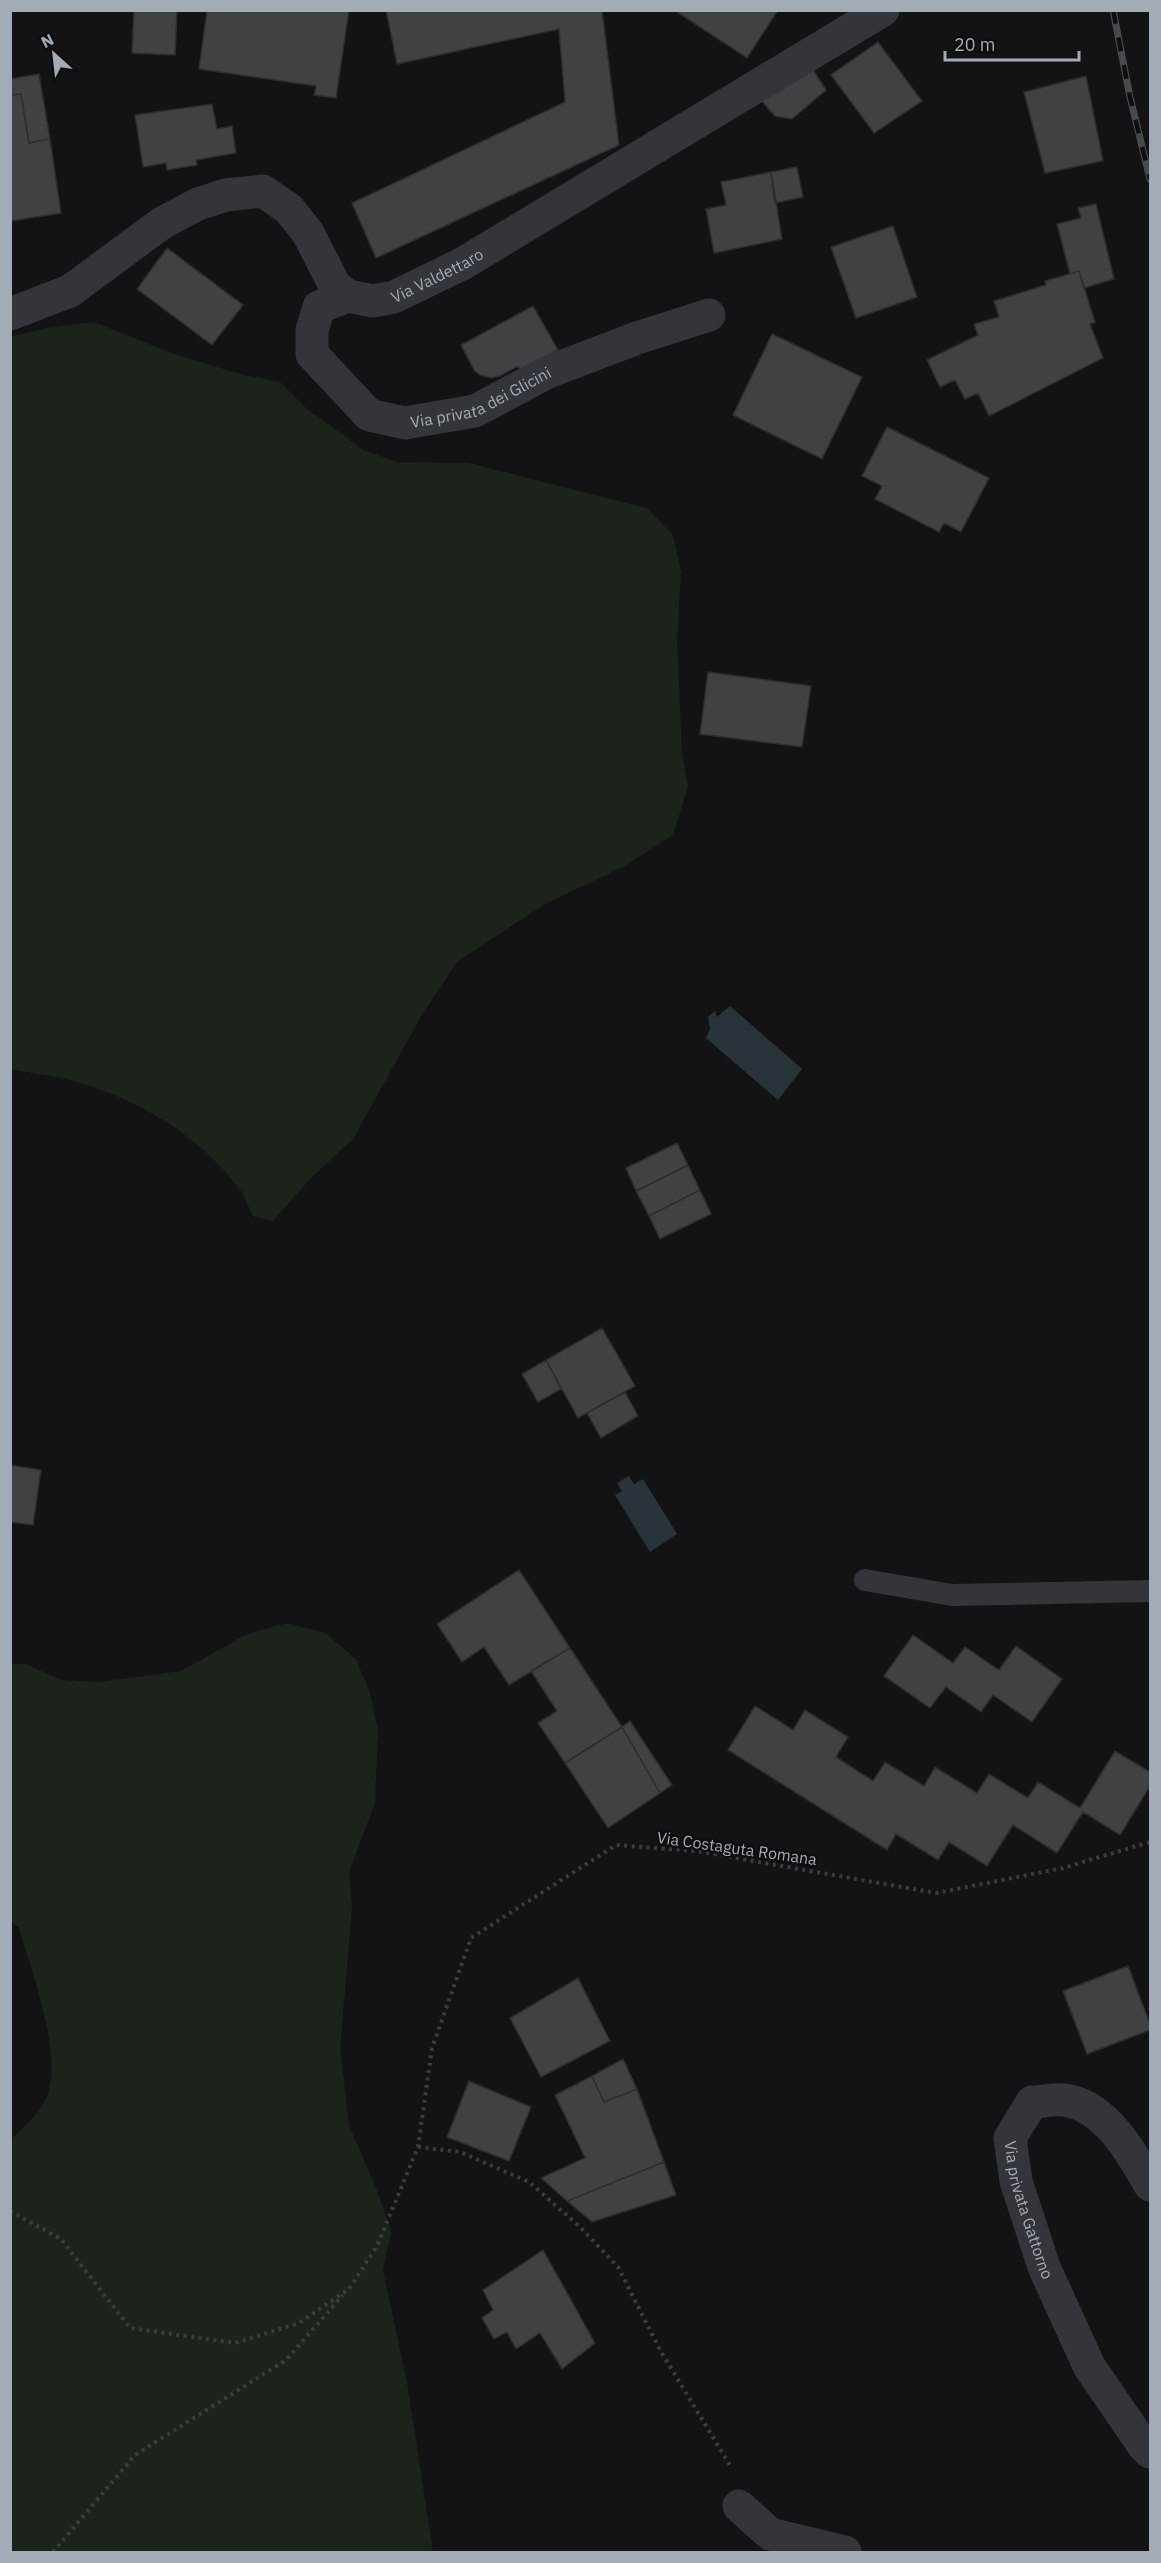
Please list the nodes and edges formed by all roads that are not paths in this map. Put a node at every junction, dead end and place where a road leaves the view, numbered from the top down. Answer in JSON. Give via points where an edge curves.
{"nodes":[{"id":1,"x":883,"y":10,"type":"edge"},
{"id":2,"x":348,"y":296,"type":"junction"},
{"id":3,"x":10,"y":314,"type":"edge"},
{"id":4,"x":709,"y":315,"type":"dead end"},
{"id":5,"x":865,"y":1580,"type":"dead end"},
{"id":6,"x":1150,"y":1591,"type":"edge"},
{"id":7,"x":1150,"y":2185,"type":"edge"},
{"id":8,"x":1150,"y":2452,"type":"edge"},
{"id":9,"x":739,"y":2506,"type":"dead end"},
{"id":10,"x":845,"y":2553,"type":"edge"}],
"edges":[{"from":1,"to":2,"type":"street","name":"Via Valdettaro","via":[[462,264],[394,297],[373,301]]},
{"from":2,"to":3,"type":"street","via":[[335,286],[308,233],[289,209],[264,191],[226,195],[198,204],[162,223],[70,291]]},
{"from":2,"to":4,"type":"street","name":"Via privata dei Glicini","via":[[319,307],[312,330],[312,354],[369,415],[405,423],[475,411],[548,372]]},
{"from":5,"to":6,"type":"lane","via":[[952,1595]]},
{"from":7,"to":8,"type":"street","name":"Via privata Gattorno","via":[[1123,2138],[1088,2108],[1064,2100],[1032,2102],[1010,2138],[1016,2181],[1044,2267],[1089,2366]]},
{"from":9,"to":10,"type":"street","via":[[770,2534]]}]}
